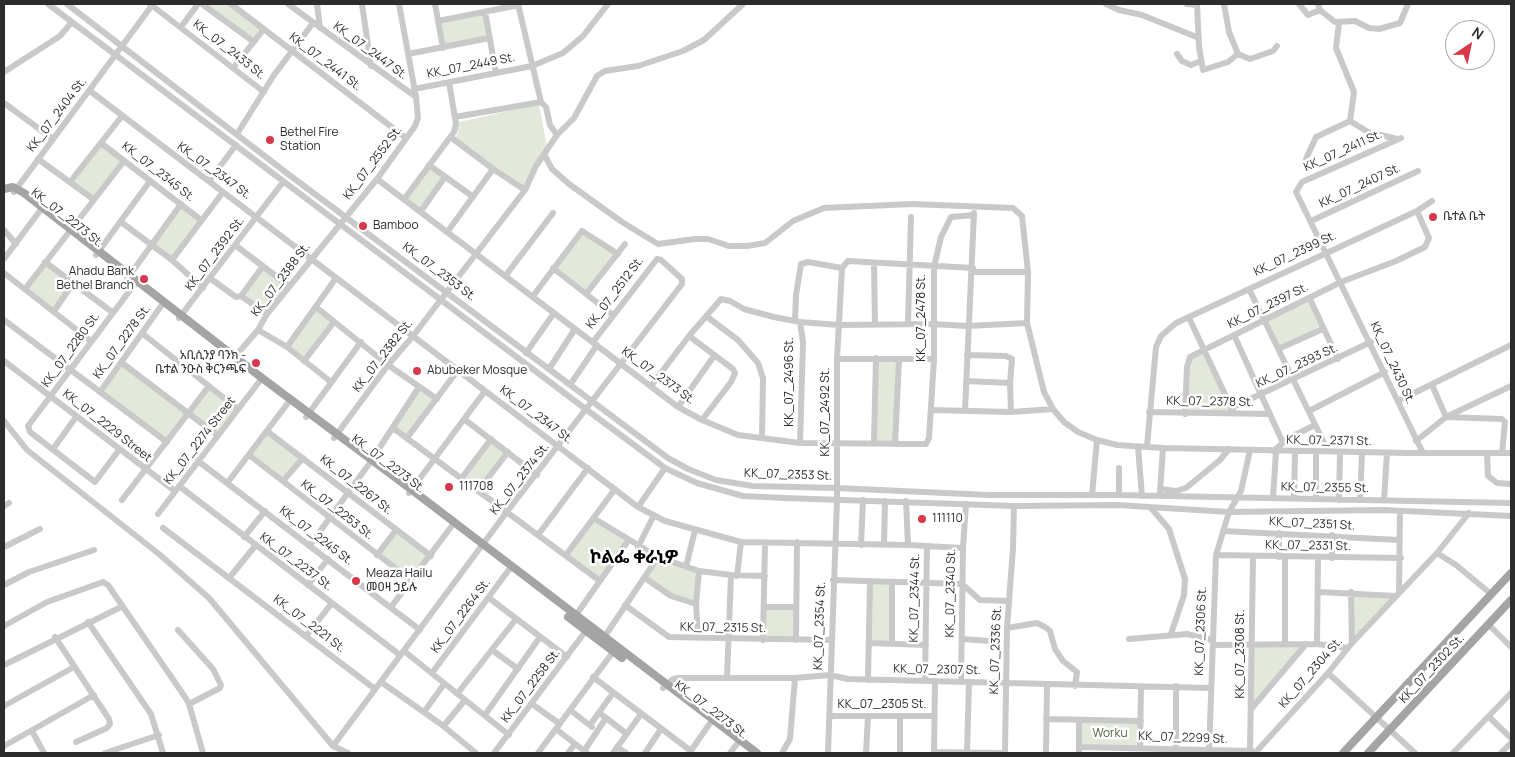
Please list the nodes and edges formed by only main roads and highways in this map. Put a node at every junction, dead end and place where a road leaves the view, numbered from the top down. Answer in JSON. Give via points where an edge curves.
{"nodes":[{"id":1,"x":4,"y":189,"type":"edge"},
{"id":2,"x":15,"y":190,"type":"junction"},
{"id":3,"x":4,"y":194,"type":"edge"},
{"id":4,"x":1511,"y":573,"type":"edge"},
{"id":5,"x":1511,"y":600,"type":"edge"},
{"id":6,"x":739,"y":742,"type":"junction"},
{"id":7,"x":750,"y":753,"type":"edge"},
{"id":8,"x":757,"y":753,"type":"edge"},
{"id":9,"x":1343,"y":753,"type":"edge"},
{"id":10,"x":1368,"y":753,"type":"edge"}],
"edges":[{"from":1,"to":2,"type":"main road"},
{"from":2,"to":3,"type":"main road"},
{"from":2,"to":6,"type":"main road","name":"KK_07_2273 St.","via":[[260,380]]},
{"from":4,"to":9,"type":"main road","name":"KK_07_2302 St."},
{"from":5,"to":10,"type":"main road","name":"KK_07_2302 St."},
{"from":6,"to":7,"type":"main road","name":"KK_07_2273 St."},
{"from":6,"to":8,"type":"main road","name":"KK_07_2273 St."}]}
